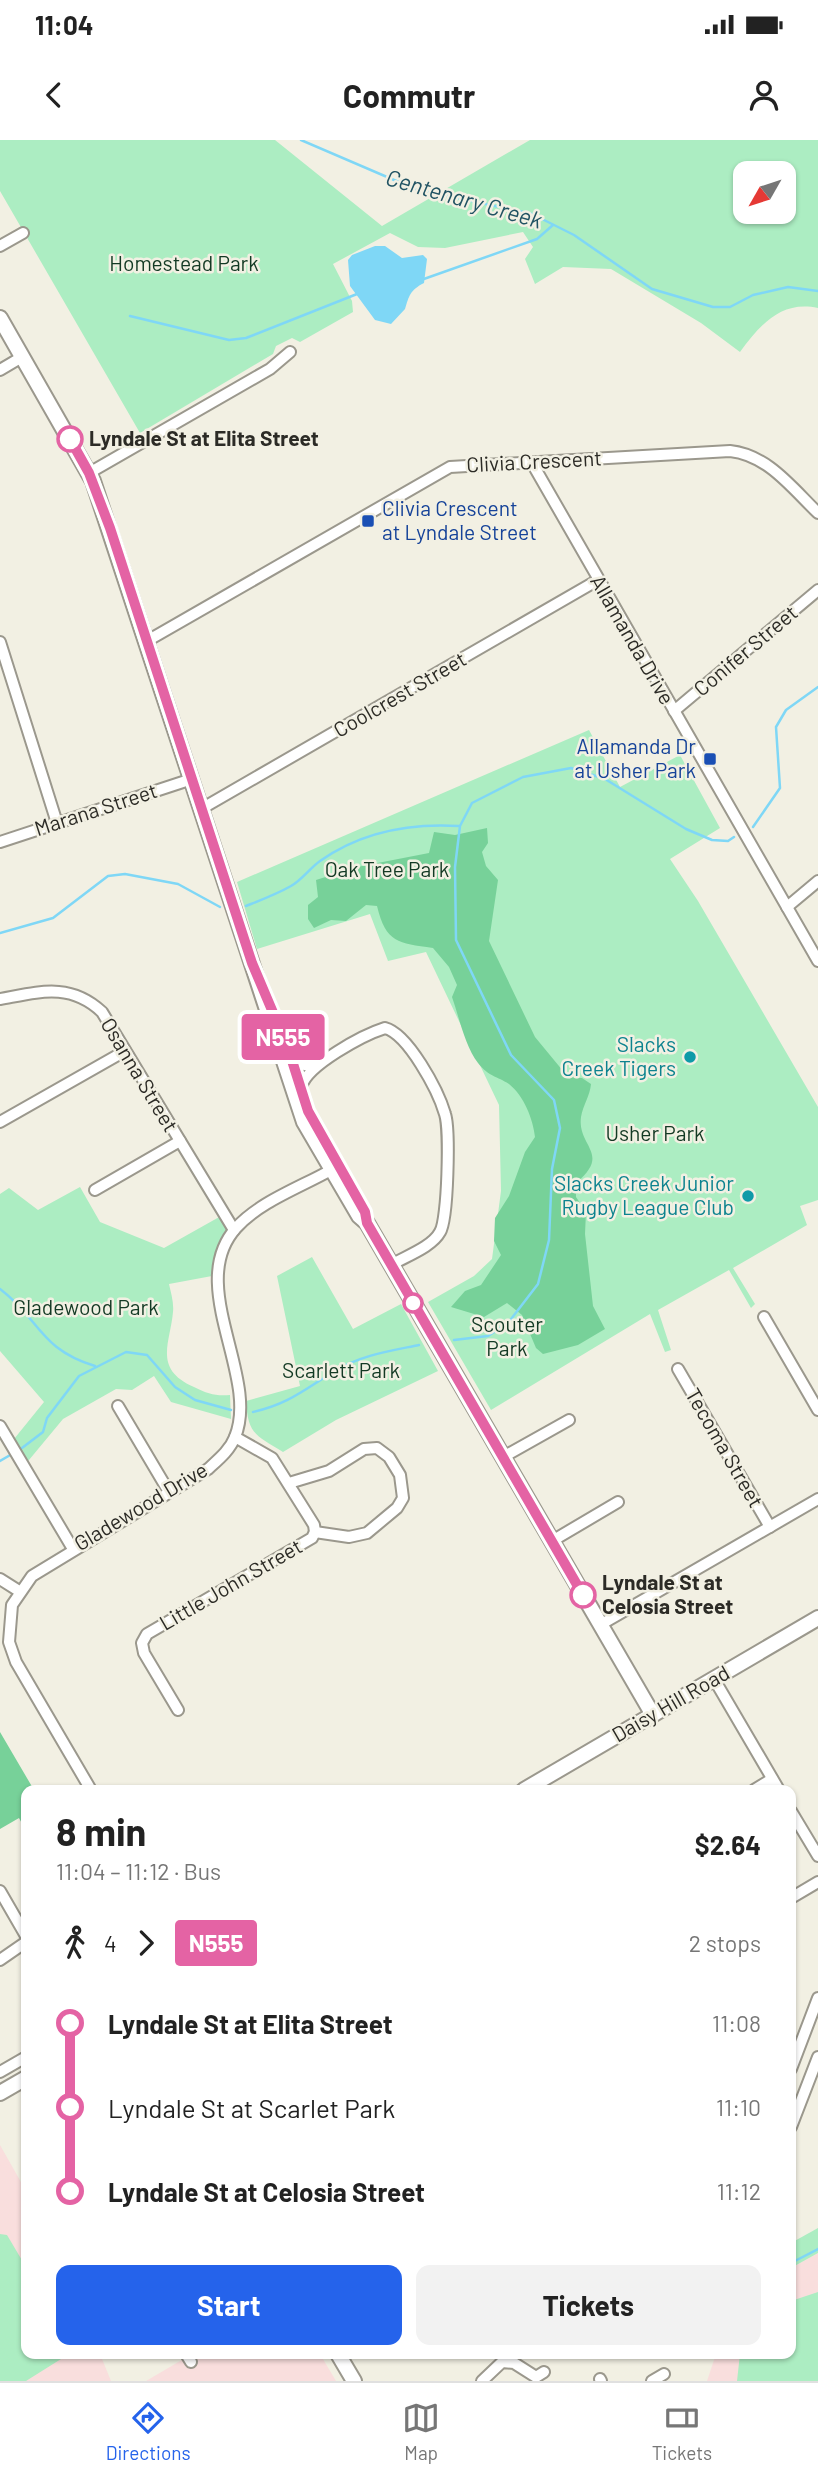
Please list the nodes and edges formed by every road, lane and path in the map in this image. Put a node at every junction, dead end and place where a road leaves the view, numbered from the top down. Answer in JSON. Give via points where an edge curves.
{"nodes":[{"id":1,"x":23,"y":233,"type":"dead end"},
{"id":2,"x":0,"y":246,"type":"edge"},
{"id":3,"x":0,"y":318,"type":"edge"},
{"id":4,"x":290,"y":352,"type":"dead end"},
{"id":5,"x":22,"y":357,"type":"junction"},
{"id":6,"x":0,"y":370,"type":"edge"},
{"id":7,"x":532,"y":463,"type":"junction"},
{"id":8,"x":89,"y":473,"type":"junction"},
{"id":9,"x":818,"y":513,"type":"edge"},
{"id":10,"x":598,"y":580,"type":"junction"},
{"id":11,"x":818,"y":590,"type":"edge"},
{"id":12,"x":147,"y":640,"type":"junction"},
{"id":13,"x":0,"y":642,"type":"edge"},
{"id":14,"x":674,"y":711,"type":"junction"},
{"id":15,"x":192,"y":779,"type":"junction"},
{"id":16,"x":201,"y":808,"type":"junction"},
{"id":17,"x":57,"y":823,"type":"junction"},
{"id":18,"x":0,"y":842,"type":"edge"},
{"id":19,"x":818,"y":881,"type":"edge"},
{"id":20,"x":787,"y":907,"type":"junction"},
{"id":21,"x":818,"y":961,"type":"edge"},
{"id":22,"x":252,"y":963,"type":"junction"},
{"id":23,"x":0,"y":999,"type":"edge"},
{"id":24,"x":125,"y":1051,"type":"junction"},
{"id":25,"x":292,"y":1062,"type":"junction"},
{"id":26,"x":314,"y":1067,"type":"junction"},
{"id":27,"x":300,"y":1087,"type":"junction"},
{"id":28,"x":0,"y":1122,"type":"edge"},
{"id":29,"x":180,"y":1141,"type":"junction"},
{"id":30,"x":335,"y":1168,"type":"junction"},
{"id":31,"x":95,"y":1191,"type":"dead end"},
{"id":32,"x":234,"y":1230,"type":"junction"},
{"id":33,"x":391,"y":1265,"type":"junction"},
{"id":34,"x":764,"y":1317,"type":"dead end"},
{"id":35,"x":678,"y":1369,"type":"dead end"},
{"id":36,"x":118,"y":1406,"type":"dead end"},
{"id":37,"x":818,"y":1410,"type":"edge"},
{"id":38,"x":569,"y":1420,"type":"dead end"},
{"id":39,"x":0,"y":1426,"type":"edge"},
{"id":40,"x":235,"y":1437,"type":"junction"},
{"id":41,"x":503,"y":1457,"type":"junction"},
{"id":42,"x":289,"y":1483,"type":"junction"},
{"id":43,"x":169,"y":1492,"type":"junction"},
{"id":44,"x":818,"y":1499,"type":"edge"},
{"id":45,"x":618,"y":1503,"type":"dead end"},
{"id":46,"x":769,"y":1527,"type":"junction"},
{"id":47,"x":315,"y":1532,"type":"junction"},
{"id":48,"x":552,"y":1541,"type":"junction"},
{"id":49,"x":73,"y":1549,"type":"junction"},
{"id":50,"x":0,"y":1579,"type":"edge"},
{"id":51,"x":19,"y":1591,"type":"junction"},
{"id":52,"x":818,"y":1618,"type":"edge"},
{"id":53,"x":600,"y":1625,"type":"junction"},
{"id":54,"x":714,"y":1679,"type":"junction"},
{"id":55,"x":178,"y":1710,"type":"dead end"},
{"id":56,"x":653,"y":1715,"type":"junction"},
{"id":57,"x":772,"y":1779,"type":"junction"},
{"id":58,"x":88,"y":1785,"type":"edge"},
{"id":59,"x":533,"y":1785,"type":"edge"},
{"id":60,"x":762,"y":1785,"type":"edge"},
{"id":61,"x":776,"y":1785,"type":"edge"},
{"id":62,"x":796,"y":1819,"type":"edge"},
{"id":63,"x":818,"y":1856,"type":"edge"},
{"id":64,"x":818,"y":1882,"type":"edge"},
{"id":65,"x":0,"y":1891,"type":"edge"},
{"id":66,"x":796,"y":1895,"type":"edge"},
{"id":67,"x":21,"y":1927,"type":"edge"},
{"id":68,"x":21,"y":1945,"type":"edge"},
{"id":69,"x":0,"y":1960,"type":"edge"},
{"id":70,"x":818,"y":1998,"type":"edge"},
{"id":71,"x":796,"y":2056,"type":"edge"},
{"id":72,"x":818,"y":2057,"type":"edge"},
{"id":73,"x":21,"y":2060,"type":"edge"},
{"id":74,"x":0,"y":2072,"type":"edge"},
{"id":75,"x":814,"y":2080,"type":"edge"},
{"id":76,"x":21,"y":2081,"type":"edge"},
{"id":77,"x":0,"y":2093,"type":"edge"},
{"id":78,"x":796,"y":2117,"type":"edge"},
{"id":79,"x":341,"y":2359,"type":"edge"},
{"id":80,"x":498,"y":2359,"type":"edge"},
{"id":81,"x":502,"y":2359,"type":"edge"},
{"id":82,"x":544,"y":2372,"type":"dead end"},
{"id":83,"x":664,"y":2374,"type":"dead end"},
{"id":84,"x":354,"y":2381,"type":"edge"},
{"id":85,"x":481,"y":2381,"type":"edge"},
{"id":86,"x":652,"y":2381,"type":"edge"}],
"edges":[{"from":1,"to":2,"type":"street"},
{"from":3,"to":5,"type":"street"},
{"from":4,"to":8,"type":"street","via":[[270,369]]},
{"from":5,"to":6,"type":"street"},
{"from":5,"to":8,"type":"street"},
{"from":7,"to":9,"type":"street","name":"Clivia Crescent","via":[[746,452],[761,459]]},
{"from":7,"to":10,"type":"street","name":"Allamanda Drive"},
{"from":7,"to":12,"type":"street","name":"Clivia Crescent","via":[[450,467],[436,473]]},
{"from":8,"to":12,"type":"street"},
{"from":10,"to":14,"type":"street","name":"Allamanda Drive"},
{"from":10,"to":16,"type":"street","name":"Coolcrest Street"},
{"from":11,"to":14,"type":"street","name":"Conifer Street"},
{"from":12,"to":15,"type":"street"},
{"from":13,"to":17,"type":"street"},
{"from":14,"to":20,"type":"street","name":"Allamanda Drive"},
{"from":15,"to":16,"type":"street"},
{"from":15,"to":17,"type":"street","name":"Marana Street"},
{"from":16,"to":22,"type":"street"},
{"from":17,"to":18,"type":"street","name":"Marana Street"},
{"from":19,"to":20,"type":"street"},
{"from":20,"to":21,"type":"street","name":"Allamanda Drive"},
{"from":22,"to":25,"type":"street"},
{"from":22,"to":30,"type":"street","via":[[300,1112]]},
{"from":23,"to":24,"type":"street","name":"Osanna Street","via":[[47,990],[76,994],[102,1012]]},
{"from":24,"to":28,"type":"street"},
{"from":24,"to":29,"type":"street","name":"Osanna Street"},
{"from":25,"to":26,"type":"street"},
{"from":25,"to":27,"type":"street"},
{"from":26,"to":27,"type":"street"},
{"from":26,"to":33,"type":"street","via":[[376,1031],[397,1031],[446,1115],[444,1225],[435,1239]]},
{"from":27,"to":30,"type":"street"},
{"from":29,"to":31,"type":"street"},
{"from":29,"to":32,"type":"street","name":"Osanna Street"},
{"from":30,"to":32,"type":"street","via":[[250,1215]]},
{"from":30,"to":33,"type":"street"},
{"from":32,"to":40,"type":"street","via":[[219,1270],[218,1292],[240,1403]]},
{"from":33,"to":41,"type":"street"},
{"from":34,"to":37,"type":"street"},
{"from":35,"to":46,"type":"street","name":"Tecoma Street"},
{"from":36,"to":43,"type":"street"},
{"from":38,"to":41,"type":"street"},
{"from":39,"to":49,"type":"street"},
{"from":40,"to":42,"type":"street","via":[[272,1458]]},
{"from":40,"to":43,"type":"street","name":"Gladewood Drive","via":[[208,1469]]},
{"from":41,"to":48,"type":"street"},
{"from":42,"to":47,"type":"street"},
{"from":42,"to":47,"type":"street","via":[[329,1471],[364,1449],[376,1448],[389,1457],[400,1475],[403,1498],[367,1533],[349,1537]]},
{"from":43,"to":49,"type":"street","name":"Gladewood Drive"},
{"from":44,"to":46,"type":"street"},
{"from":45,"to":48,"type":"street"},
{"from":46,"to":53,"type":"street"},
{"from":47,"to":55,"type":"street","name":"Little John Street","via":[[312,1538],[147,1634],[142,1643],[144,1653]]},
{"from":48,"to":53,"type":"street"},
{"from":49,"to":51,"type":"street","name":"Gladewood Drive","via":[[45,1565]]},
{"from":50,"to":51,"type":"street"},
{"from":51,"to":58,"type":"street","name":"Gladewood Drive","via":[[9,1623],[16,1662]]},
{"from":52,"to":54,"type":"street","name":"Daisy Hill Road"},
{"from":53,"to":56,"type":"street"},
{"from":54,"to":56,"type":"street","name":"Daisy Hill Road"},
{"from":54,"to":57,"type":"street"},
{"from":56,"to":59,"type":"street","name":"Daisy Hill Road"},
{"from":57,"to":60,"type":"street"},
{"from":57,"to":61,"type":"street"},
{"from":62,"to":63,"type":"street"},
{"from":64,"to":66,"type":"street"},
{"from":65,"to":67,"type":"street"},
{"from":68,"to":69,"type":"street"},
{"from":70,"to":71,"type":"street"},
{"from":72,"to":75,"type":"street"},
{"from":73,"to":74,"type":"street"},
{"from":75,"to":78,"type":"street"},
{"from":76,"to":77,"type":"street"},
{"from":79,"to":84,"type":"street"},
{"from":80,"to":85,"type":"street"},
{"from":81,"to":82,"type":"street","via":[[536,2376]]},
{"from":83,"to":86,"type":"street"}]}
